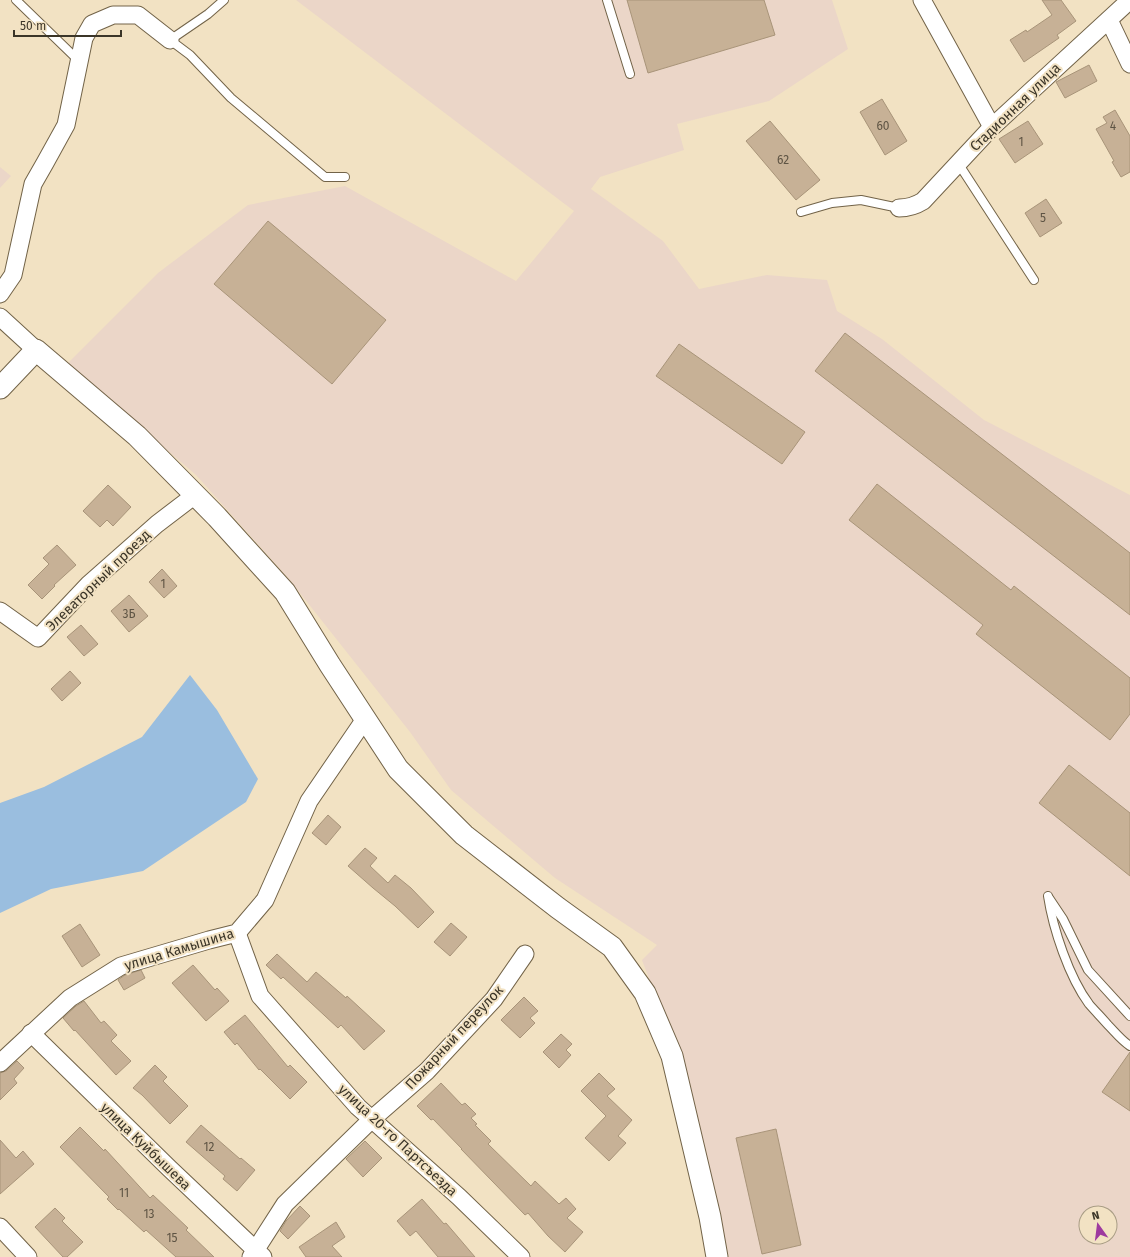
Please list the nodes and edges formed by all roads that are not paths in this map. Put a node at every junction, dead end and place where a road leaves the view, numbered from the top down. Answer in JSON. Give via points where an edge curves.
{"nodes":[{"id":1,"x":16,"y":0,"type":"edge"},
{"id":2,"x":224,"y":0,"type":"edge"},
{"id":3,"x":607,"y":0,"type":"edge"},
{"id":4,"x":922,"y":0,"type":"edge"},
{"id":5,"x":1130,"y":0,"type":"edge"},
{"id":6,"x":1109,"y":20,"type":"junction"},
{"id":7,"x":170,"y":40,"type":"junction"},
{"id":8,"x":79,"y":61,"type":"junction"},
{"id":9,"x":1130,"y":64,"type":"edge"},
{"id":10,"x":630,"y":74,"type":"dead end"},
{"id":11,"x":992,"y":127,"type":"junction"},
{"id":12,"x":958,"y":163,"type":"junction"},
{"id":13,"x":345,"y":177,"type":"dead end"},
{"id":14,"x":899,"y":208,"type":"joint"},
{"id":15,"x":801,"y":212,"type":"dead end"},
{"id":16,"x":1034,"y":280,"type":"dead end"},
{"id":17,"x":0,"y":294,"type":"edge"},
{"id":18,"x":0,"y":317,"type":"edge"},
{"id":19,"x":36,"y":350,"type":"junction"},
{"id":20,"x":0,"y":388,"type":"edge"},
{"id":21,"x":195,"y":495,"type":"junction"},
{"id":22,"x":0,"y":611,"type":"edge"},
{"id":23,"x":365,"y":719,"type":"junction"},
{"id":24,"x":237,"y":933,"type":"junction"},
{"id":25,"x":525,"y":954,"type":"dead end"},
{"id":26,"x":1130,"y":1016,"type":"edge"},
{"id":27,"x":31,"y":1033,"type":"junction"},
{"id":28,"x":1130,"y":1046,"type":"edge"},
{"id":29,"x":0,"y":1063,"type":"edge"},
{"id":30,"x":372,"y":1119,"type":"junction"},
{"id":31,"x":0,"y":1227,"type":"edge"},
{"id":32,"x":257,"y":1254,"type":"edge"},
{"id":33,"x":28,"y":1257,"type":"edge"},
{"id":34,"x":521,"y":1257,"type":"edge"},
{"id":35,"x":717,"y":1257,"type":"edge"}],
"edges":[{"from":1,"to":8,"type":"lane"},
{"from":2,"to":7,"type":"lane"},
{"from":3,"to":10,"type":"lane"},
{"from":4,"to":11,"type":"street"},
{"from":5,"to":6,"type":"street","name":"Стадионная улица"},
{"from":6,"to":9,"type":"street"},
{"from":6,"to":11,"type":"street","name":"Стадионная улица"},
{"from":7,"to":8,"type":"street","via":[[138,16],[113,15],[92,24],[84,38]]},
{"from":7,"to":13,"type":"lane","via":[[190,55],[231,98],[325,177]]},
{"from":8,"to":17,"type":"street","via":[[66,124],[33,184],[13,275]]},
{"from":11,"to":12,"type":"street","name":"Стадионная улица"},
{"from":12,"to":14,"type":"street","name":"Стадионная улица","via":[[923,201],[909,208]]},
{"from":12,"to":16,"type":"lane"},
{"from":14,"to":15,"type":"lane","via":[[861,200],[832,203]]},
{"from":18,"to":19,"type":"street"},
{"from":19,"to":20,"type":"street"},
{"from":19,"to":21,"type":"street","via":[[137,436]]},
{"from":21,"to":22,"type":"street","name":"Элеваторный проезд","via":[[157,524],[89,584],[38,638]]},
{"from":21,"to":23,"type":"street","via":[[284,592]]},
{"from":23,"to":24,"type":"street","name":"улица Камышина","via":[[309,801],[265,900]]},
{"from":23,"to":35,"type":"street","via":[[398,769],[464,835],[612,947],[645,993],[672,1056]]},
{"from":24,"to":27,"type":"street","name":"улица Камышина","via":[[120,966],[70,998]]},
{"from":24,"to":30,"type":"street","name":"улица 20-го Партсъезда","via":[[260,996],[358,1107]]},
{"from":25,"to":30,"type":"street","name":"Пожарный переулок","via":[[494,999],[426,1071]]},
{"from":26,"to":28,"type":"lane","via":[[1088,970],[1063,919],[1048,896],[1057,933],[1076,983],[1089,1004]]},
{"from":27,"to":29,"type":"street","name":"улица Камышина"},
{"from":27,"to":32,"type":"street","name":"улица Куйбышева"},
{"from":30,"to":32,"type":"street","name":"Пожарный переулок","via":[[285,1204]]},
{"from":30,"to":34,"type":"street","name":"улица 20-го Партсъезда"},
{"from":31,"to":33,"type":"street"}]}
